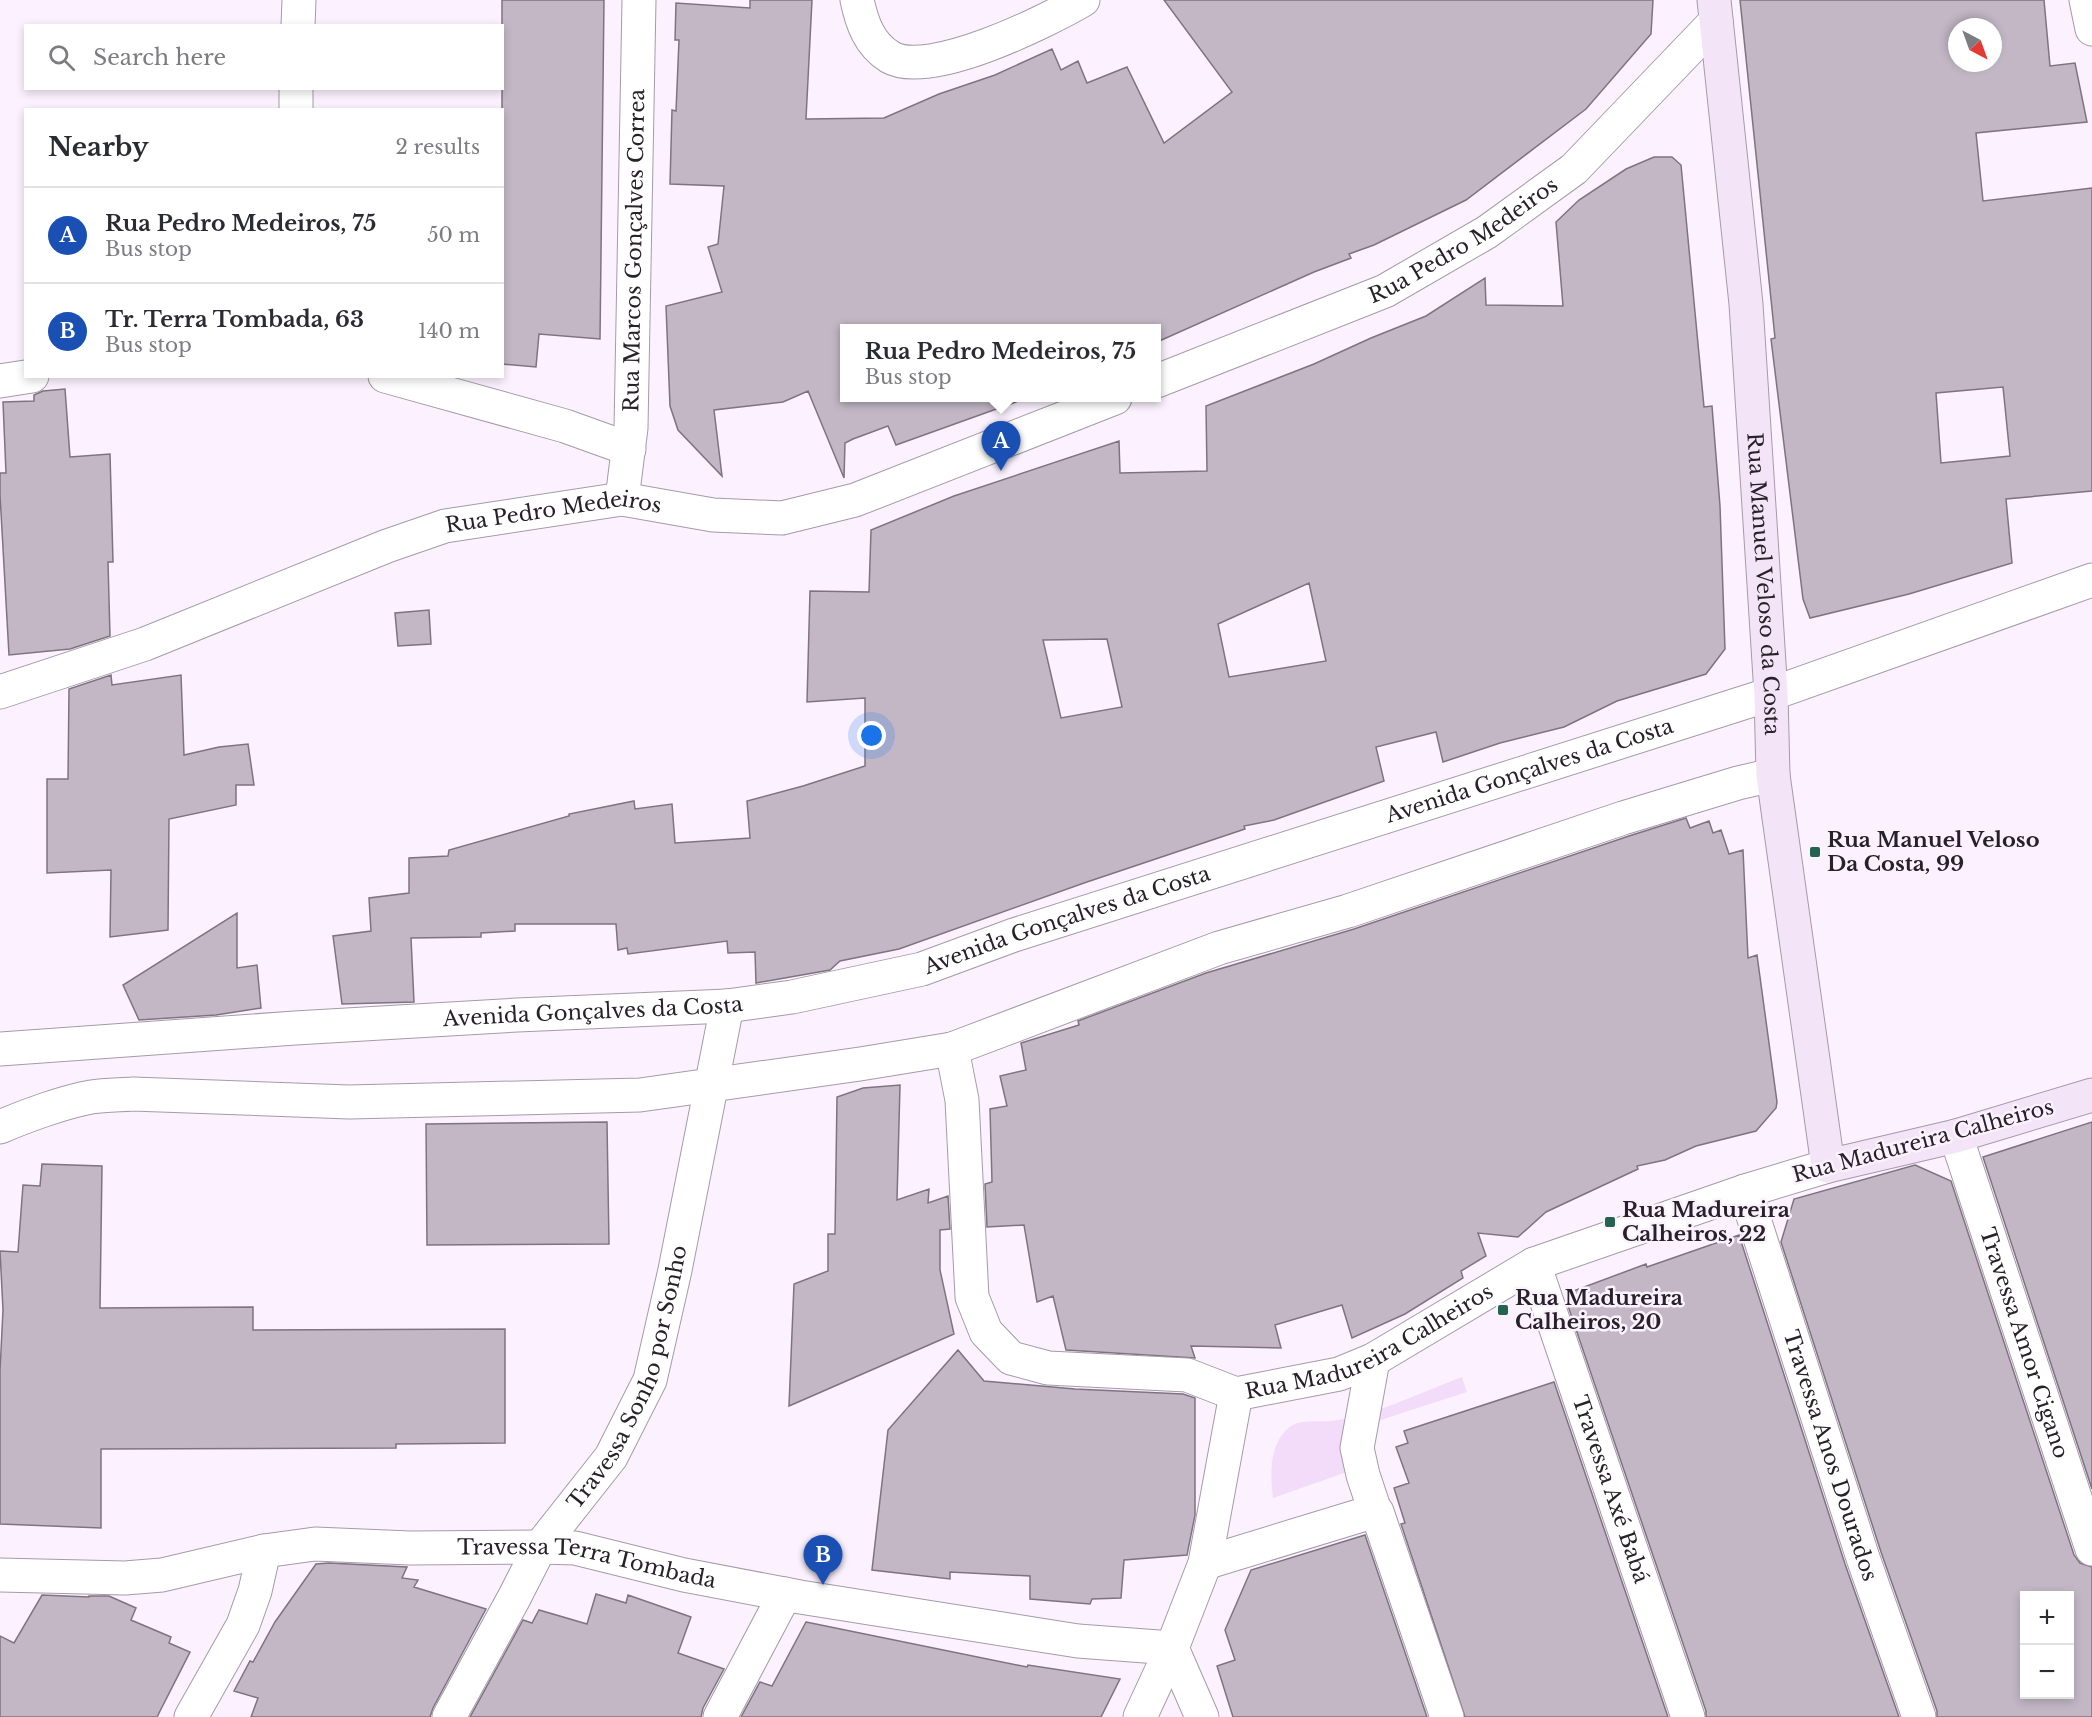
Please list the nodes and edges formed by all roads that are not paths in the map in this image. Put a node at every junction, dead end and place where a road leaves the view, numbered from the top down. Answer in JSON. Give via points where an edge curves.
{"nodes":[{"id":1,"x":299,"y":0,"type":"edge"},
{"id":2,"x":639,"y":0,"type":"edge"},
{"id":3,"x":857,"y":0,"type":"edge"},
{"id":4,"x":1083,"y":0,"type":"edge"},
{"id":5,"x":2086,"y":0,"type":"edge"},
{"id":6,"x":1715,"y":10,"type":"edge"},
{"id":7,"x":298,"y":24,"type":"edge"},
{"id":8,"x":2092,"y":29,"type":"edge"},
{"id":9,"x":296,"y":90,"type":"edge"},
{"id":10,"x":296,"y":108,"type":"edge"},
{"id":11,"x":24,"y":377,"type":"edge"},
{"id":12,"x":392,"y":378,"type":"edge"},
{"id":13,"x":1161,"y":379,"type":"edge"},
{"id":14,"x":0,"y":381,"type":"edge"},
{"id":15,"x":1105,"y":402,"type":"edge"},
{"id":16,"x":629,"y":449,"type":"junction"},
{"id":17,"x":622,"y":500,"type":"junction"},
{"id":18,"x":2092,"y":580,"type":"edge"},
{"id":19,"x":0,"y":692,"type":"edge"},
{"id":20,"x":1771,"y":694,"type":"junction"},
{"id":21,"x":1773,"y":775,"type":"junction"},
{"id":22,"x":727,"y":1006,"type":"junction"},
{"id":23,"x":952,"y":1049,"type":"junction"},
{"id":24,"x":0,"y":1050,"type":"edge"},
{"id":25,"x":712,"y":1085,"type":"junction"},
{"id":26,"x":2092,"y":1095,"type":"edge"},
{"id":27,"x":0,"y":1127,"type":"edge"},
{"id":28,"x":1956,"y":1136,"type":"junction"},
{"id":29,"x":1828,"y":1166,"type":"junction"},
{"id":30,"x":1745,"y":1191,"type":"junction"},
{"id":31,"x":1534,"y":1264,"type":"junction"},
{"id":32,"x":1373,"y":1360,"type":"junction"},
{"id":33,"x":1236,"y":1394,"type":"junction"},
{"id":34,"x":1375,"y":1511,"type":"junction"},
{"id":35,"x":540,"y":1547,"type":"junction"},
{"id":36,"x":2092,"y":1549,"type":"edge"},
{"id":37,"x":264,"y":1551,"type":"junction"},
{"id":38,"x":1205,"y":1563,"type":"junction"},
{"id":39,"x":1,"y":1577,"type":"edge"},
{"id":40,"x":784,"y":1594,"type":"junction"},
{"id":41,"x":1172,"y":1648,"type":"junction"},
{"id":42,"x":191,"y":1717,"type":"edge"},
{"id":43,"x":449,"y":1717,"type":"edge"},
{"id":44,"x":720,"y":1717,"type":"edge"},
{"id":45,"x":1140,"y":1717,"type":"edge"},
{"id":46,"x":1202,"y":1717,"type":"edge"},
{"id":47,"x":1447,"y":1717,"type":"edge"},
{"id":48,"x":1688,"y":1717,"type":"edge"},
{"id":49,"x":1919,"y":1717,"type":"edge"}],
"edges":[{"from":1,"to":7,"type":"street"},
{"from":2,"to":16,"type":"street","name":"Rua Marcos Gonçalves Correa"},
{"from":3,"to":4,"type":"street","via":[[873,44],[892,58],[925,63],[964,54]]},
{"from":5,"to":8,"type":"street"},
{"from":6,"to":13,"type":"street","name":"Rua Pedro Medeiros","via":[[1574,169],[1486,232],[1386,291]]},
{"from":6,"to":20,"type":"main road","name":"Rua Manuel Veloso da Costa","via":[[1746,304]]},
{"from":9,"to":10,"type":"street"},
{"from":11,"to":14,"type":"street"},
{"from":12,"to":16,"type":"street","via":[[565,426]]},
{"from":15,"to":17,"type":"street","name":"Rua Pedro Medeiros","via":[[855,500],[782,518],[713,515]]},
{"from":16,"to":17,"type":"street","name":"Rua Marcos Gonçalves Correa"},
{"from":17,"to":19,"type":"street","name":"Rua Pedro Medeiros","via":[[445,526],[145,644]]},
{"from":18,"to":20,"type":"street","name":"Avenida Gonçalves da Costa"},
{"from":20,"to":21,"type":"main road","name":"Rua Manuel Veloso da Costa"},
{"from":20,"to":22,"type":"street","name":"Avenida Gonçalves da Costa","via":[[1014,935],[922,969],[792,997]]},
{"from":21,"to":23,"type":"street","via":[[1623,818],[1348,911],[1219,948]]},
{"from":21,"to":29,"type":"main road","name":"Rua Manuel Veloso da Costa"},
{"from":22,"to":24,"type":"street","name":"Avenida Gonçalves da Costa","via":[[295,1028]]},
{"from":22,"to":25,"type":"street","name":"Travessa Sonho por Sonho"},
{"from":23,"to":25,"type":"street"},
{"from":23,"to":33,"type":"street","name":"Rua Madureira Calheiros","via":[[962,1100],[972,1297],[986,1332],[1011,1358],[1048,1368],[1187,1375]]},
{"from":25,"to":27,"type":"street","via":[[640,1095],[349,1102],[123,1095],[90,1097]]},
{"from":25,"to":35,"type":"street","name":"Travessa Sonho por Sonho","via":[[650,1380],[611,1457]]},
{"from":26,"to":28,"type":"main road","name":"Rua Madureira Calheiros"},
{"from":28,"to":29,"type":"main road","name":"Rua Madureira Calheiros"},
{"from":28,"to":36,"type":"street","name":"Travessa Amor Cigano"},
{"from":29,"to":30,"type":"street","name":"Rua Madureira Calheiros"},
{"from":30,"to":31,"type":"street","name":"Rua Madureira Calheiros"},
{"from":30,"to":49,"type":"street","name":"Travessa Anos Dourados","via":[[1863,1558]]},
{"from":31,"to":32,"type":"street","name":"Rua Madureira Calheiros"},
{"from":31,"to":48,"type":"street","name":"Travessa Axé Babá"},
{"from":32,"to":33,"type":"street","name":"Rua Madureira Calheiros","via":[[1339,1374]]},
{"from":32,"to":34,"type":"street","via":[[1358,1448]]},
{"from":33,"to":38,"type":"street"},
{"from":34,"to":38,"type":"street"},
{"from":34,"to":47,"type":"street"},
{"from":35,"to":37,"type":"street","name":"Travessa Terra Tombada","via":[[315,1544]]},
{"from":35,"to":40,"type":"street","name":"Travessa Terra Tombada","via":[[575,1548]]},
{"from":35,"to":43,"type":"street","name":"Travessa Sonho por Sonho"},
{"from":37,"to":39,"type":"street","name":"Travessa Terra Tombada","via":[[153,1576]]},
{"from":37,"to":42,"type":"street","via":[[243,1625]]},
{"from":38,"to":41,"type":"street"},
{"from":40,"to":41,"type":"street","name":"Travessa Terra Tombada","via":[[1078,1641]]},
{"from":40,"to":44,"type":"street"},
{"from":41,"to":45,"type":"street"},
{"from":41,"to":46,"type":"street"}]}
